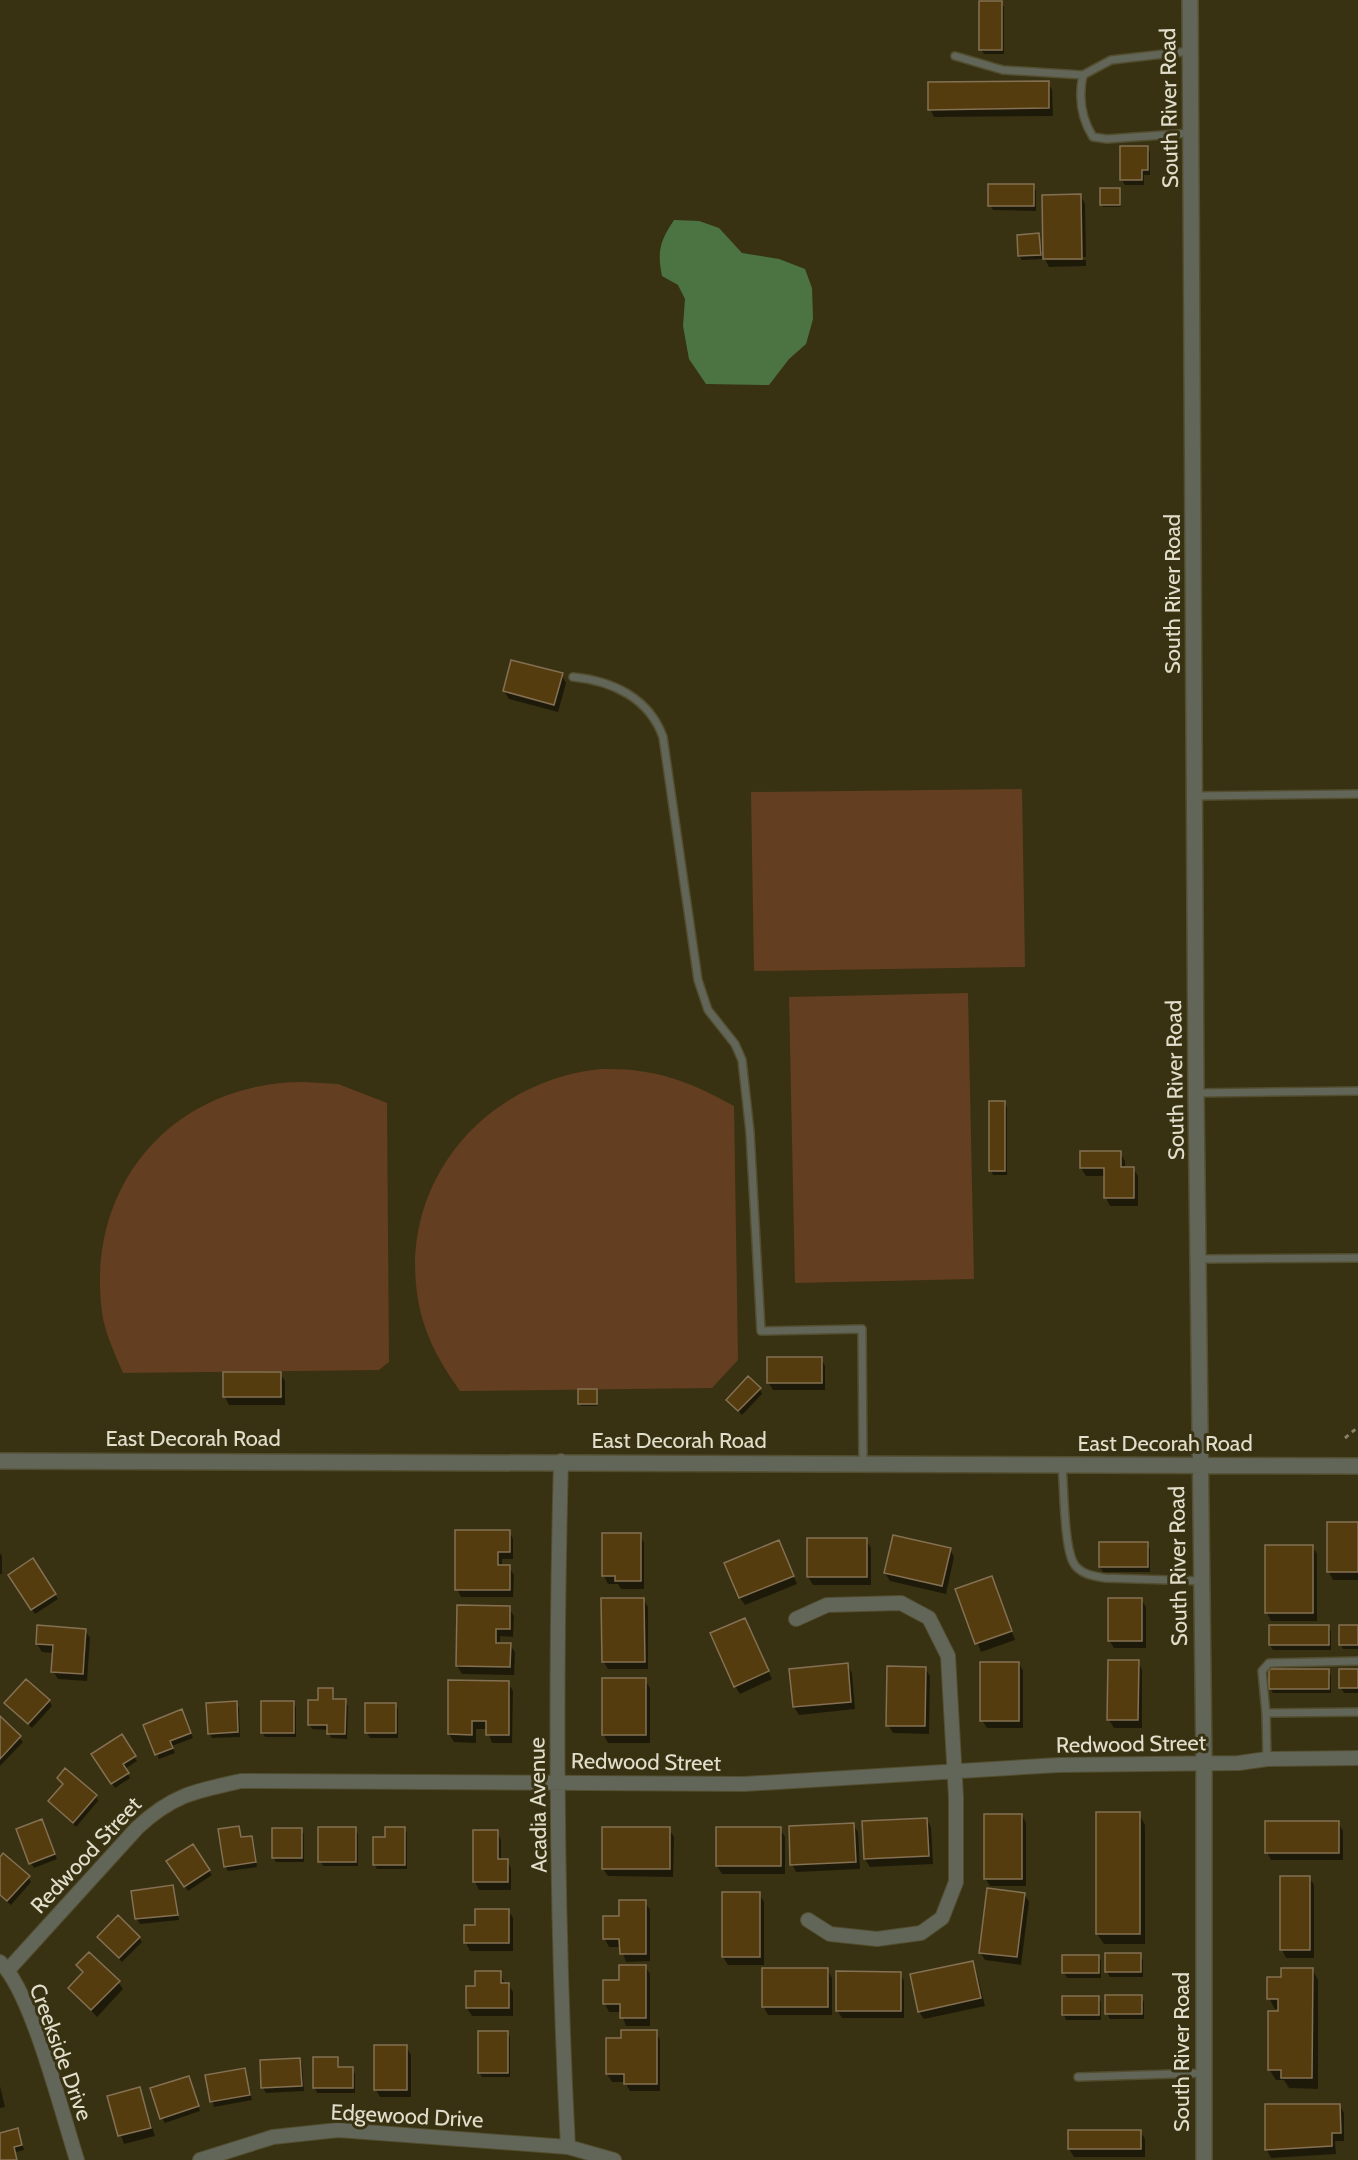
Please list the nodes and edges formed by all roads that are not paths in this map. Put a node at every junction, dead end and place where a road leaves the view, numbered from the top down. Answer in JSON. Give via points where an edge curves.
{"nodes":[{"id":1,"x":1190,"y":0,"type":"edge"},
{"id":2,"x":1191,"y":51,"type":"junction"},
{"id":3,"x":955,"y":56,"type":"dead end"},
{"id":4,"x":1083,"y":75,"type":"junction"},
{"id":5,"x":1192,"y":133,"type":"junction"},
{"id":6,"x":573,"y":677,"type":"dead end"},
{"id":7,"x":1358,"y":794,"type":"edge"},
{"id":8,"x":1196,"y":796,"type":"junction"},
{"id":9,"x":1358,"y":1091,"type":"edge"},
{"id":10,"x":1196,"y":1094,"type":"junction"},
{"id":11,"x":1358,"y":1258,"type":"edge"},
{"id":12,"x":1200,"y":1259,"type":"junction"},
{"id":13,"x":0,"y":1461,"type":"edge"},
{"id":14,"x":561,"y":1461,"type":"junction"},
{"id":15,"x":863,"y":1463,"type":"junction"},
{"id":16,"x":1062,"y":1465,"type":"junction"},
{"id":17,"x":1200,"y":1466,"type":"junction"},
{"id":18,"x":1358,"y":1466,"type":"edge"},
{"id":19,"x":1201,"y":1581,"type":"junction"},
{"id":20,"x":795,"y":1619,"type":"dead end"},
{"id":21,"x":1358,"y":1661,"type":"edge"},
{"id":22,"x":1358,"y":1712,"type":"edge"},
{"id":23,"x":1266,"y":1713,"type":"junction"},
{"id":24,"x":1358,"y":1758,"type":"edge"},
{"id":25,"x":1267,"y":1759,"type":"junction"},
{"id":26,"x":1204,"y":1763,"type":"junction"},
{"id":27,"x":954,"y":1772,"type":"junction"},
{"id":28,"x":558,"y":1782,"type":"junction"},
{"id":29,"x":808,"y":1920,"type":"dead end"},
{"id":30,"x":4,"y":1966,"type":"edge"},
{"id":31,"x":1204,"y":2073,"type":"junction"},
{"id":32,"x":1078,"y":2077,"type":"dead end"},
{"id":33,"x":568,"y":2147,"type":"junction"},
{"id":34,"x":77,"y":2160,"type":"edge"},
{"id":35,"x":200,"y":2160,"type":"edge"},
{"id":36,"x":614,"y":2160,"type":"edge"},
{"id":37,"x":1204,"y":2160,"type":"edge"}],
"edges":[{"from":1,"to":2,"type":"street","name":"South River Road"},
{"from":2,"to":4,"type":"lane","via":[[1111,60]]},
{"from":2,"to":5,"type":"street","name":"South River Road"},
{"from":3,"to":4,"type":"lane","via":[[1003,70]]},
{"from":4,"to":5,"type":"lane","via":[[1079,93],[1082,113],[1094,137],[1107,140]]},
{"from":5,"to":8,"type":"street","name":"South River Road"},
{"from":6,"to":15,"type":"lane","via":[[600,680],[639,702],[652,712],[663,737],[698,980],[708,1010],[735,1044],[742,1060],[761,1331],[862,1329]]},
{"from":7,"to":8,"type":"lane"},
{"from":8,"to":10,"type":"street","name":"South River Road"},
{"from":9,"to":10,"type":"lane"},
{"from":10,"to":12,"type":"street","name":"South River Road"},
{"from":11,"to":12,"type":"lane"},
{"from":12,"to":17,"type":"street","name":"South River Road"},
{"from":13,"to":14,"type":"street","name":"East Decorah Road"},
{"from":14,"to":15,"type":"street","name":"East Decorah Road"},
{"from":14,"to":28,"type":"street","name":"Acadia Avenue"},
{"from":15,"to":16,"type":"street","name":"East Decorah Road"},
{"from":16,"to":17,"type":"street","name":"East Decorah Road"},
{"from":16,"to":19,"type":"lane","via":[[1070,1547],[1073,1562],[1081,1571],[1105,1578]]},
{"from":17,"to":18,"type":"street","name":"East Decorah Road"},
{"from":17,"to":19,"type":"street","name":"South River Road"},
{"from":19,"to":26,"type":"street","name":"South River Road"},
{"from":20,"to":27,"type":"street","via":[[827,1605],[901,1603],[929,1618],[948,1656]]},
{"from":21,"to":23,"type":"lane","via":[[1269,1663],[1262,1671]]},
{"from":22,"to":23,"type":"lane"},
{"from":23,"to":25,"type":"lane"},
{"from":24,"to":25,"type":"street","name":"Redwood Street"},
{"from":25,"to":26,"type":"street","name":"Redwood Street"},
{"from":26,"to":27,"type":"street","name":"Redwood Street","via":[[1059,1765]]},
{"from":26,"to":31,"type":"street","name":"South River Road"},
{"from":27,"to":28,"type":"street","name":"Redwood Street","via":[[744,1784]]},
{"from":27,"to":29,"type":"street","via":[[956,1882],[942,1918],[921,1933],[877,1939],[830,1934]]},
{"from":28,"to":30,"type":"street","name":"Redwood Street","via":[[241,1781],[189,1792],[158,1808]]},
{"from":28,"to":33,"type":"street","name":"Acadia Avenue","via":[[562,2044]]},
{"from":30,"to":34,"type":"street","name":"Creekside Drive","via":[[32,2020]]},
{"from":31,"to":32,"type":"lane"},
{"from":31,"to":37,"type":"street","name":"South River Road"},
{"from":33,"to":35,"type":"street","name":"Edgewood Drive","via":[[338,2130],[273,2137]]},
{"from":33,"to":36,"type":"street","name":"Edgewood Drive"}]}
